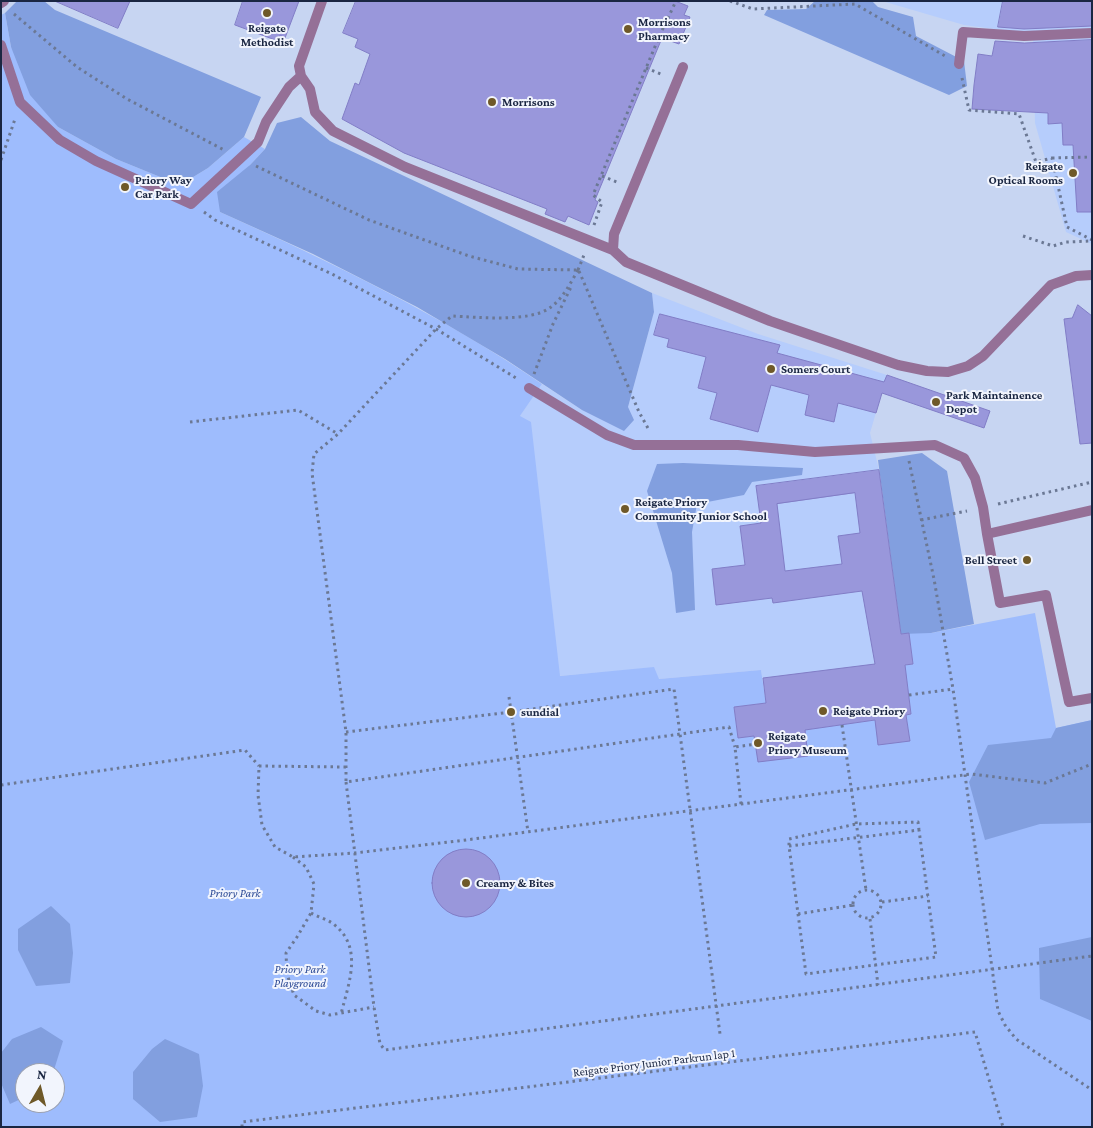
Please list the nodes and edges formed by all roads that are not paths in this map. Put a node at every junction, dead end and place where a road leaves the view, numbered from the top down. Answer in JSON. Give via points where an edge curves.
{"nodes":[{"id":1,"x":322,"y":1,"type":"edge"},
{"id":2,"x":1092,"y":33,"type":"edge"},
{"id":3,"x":1,"y":45,"type":"edge"},
{"id":4,"x":959,"y":64,"type":"road end"},
{"id":5,"x":683,"y":67,"type":"dead end"},
{"id":6,"x":301,"y":76,"type":"junction"},
{"id":7,"x":613,"y":250,"type":"junction"},
{"id":8,"x":1092,"y":275,"type":"edge"},
{"id":9,"x":529,"y":388,"type":"road end"},
{"id":10,"x":1092,"y":510,"type":"edge"},
{"id":11,"x":987,"y":534,"type":"junction"},
{"id":12,"x":1092,"y":698,"type":"edge"}],
"edges":[{"from":1,"to":6,"type":"lane","via":[[300,66]]},
{"from":2,"to":4,"type":"lane","via":[[1024,36],[964,32]]},
{"from":3,"to":6,"type":"lane","via":[[20,102],[60,140],[96,161],[191,204],[258,142],[266,122],[289,87]]},
{"from":5,"to":7,"type":"lane","via":[[614,234]]},
{"from":6,"to":7,"type":"lane","via":[[310,89],[315,112],[333,131],[404,167]]},
{"from":7,"to":8,"type":"lane","via":[[626,262],[770,321],[898,365],[927,371],[948,372],[968,366],[983,356],[1051,285],[1076,276]]},
{"from":9,"to":11,"type":"lane","via":[[607,436],[634,446],[738,445],[815,452],[935,445],[964,458],[975,478]]},
{"from":10,"to":11,"type":"lane"},
{"from":11,"to":12,"type":"lane","via":[[1000,603],[1046,595],[1069,702]]}]}
